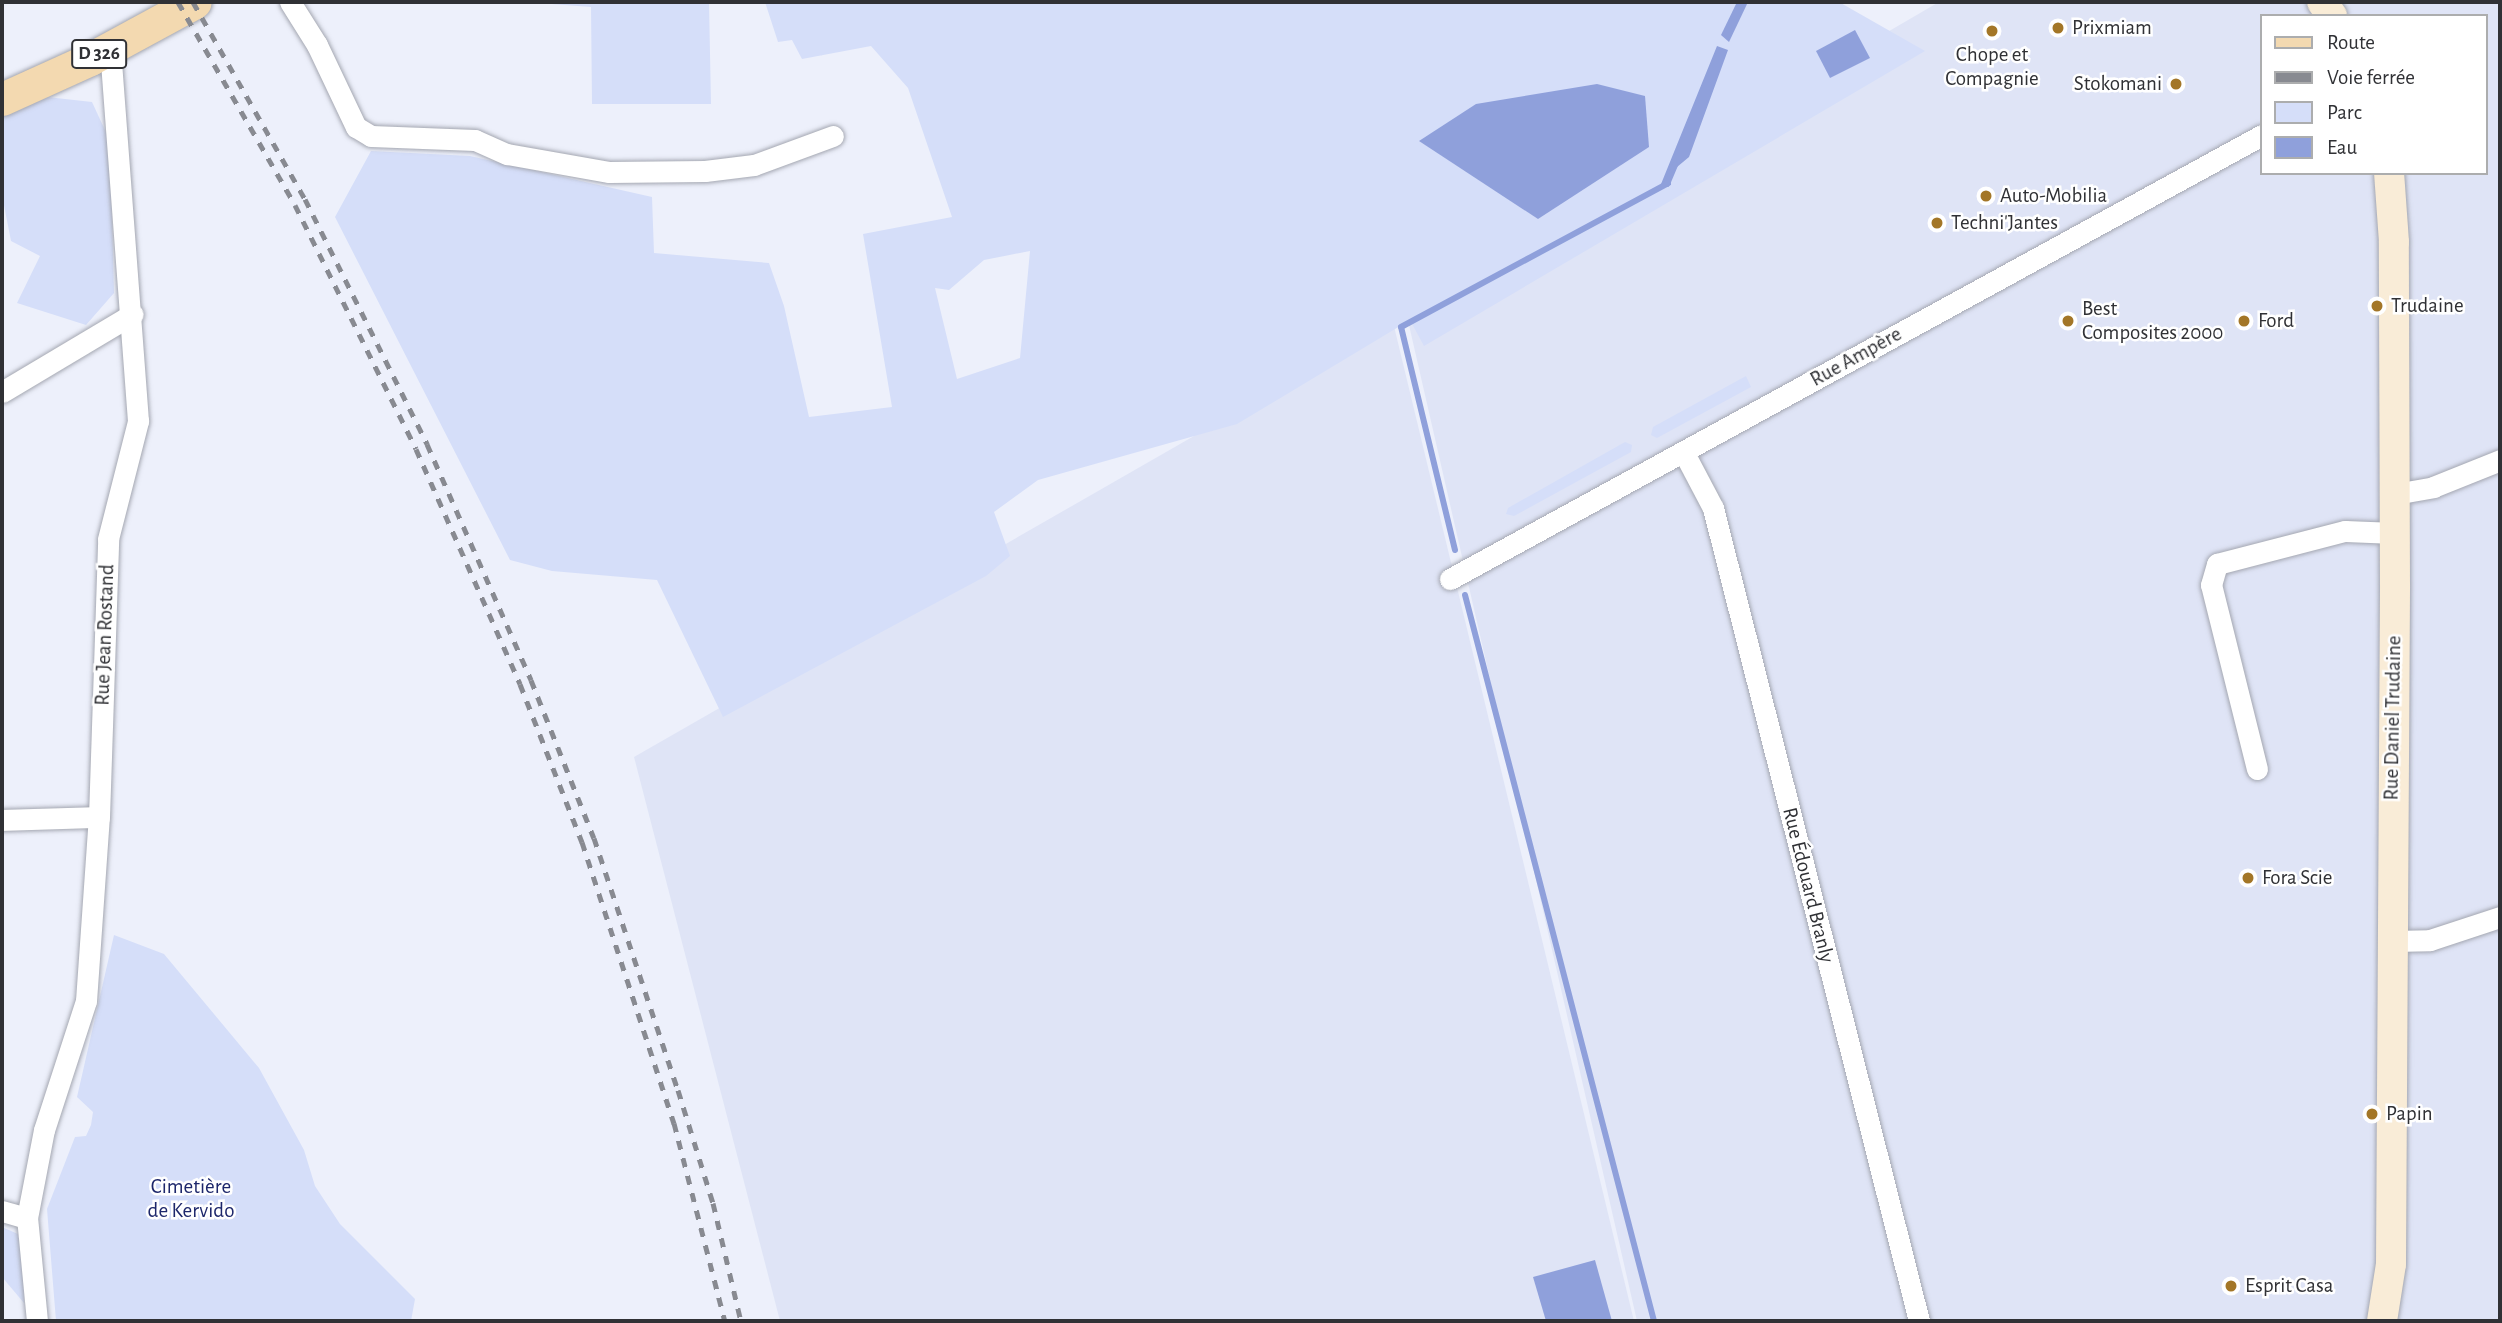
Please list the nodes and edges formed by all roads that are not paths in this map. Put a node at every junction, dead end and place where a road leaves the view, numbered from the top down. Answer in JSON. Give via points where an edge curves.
{"nodes":[{"id":1,"x":194,"y":2,"type":"edge"},
{"id":2,"x":290,"y":2,"type":"edge"},
{"id":3,"x":110,"y":48,"type":"junction"},
{"id":4,"x":2,"y":99,"type":"edge"},
{"id":5,"x":833,"y":136,"type":"dead end"},
{"id":6,"x":2260,"y":136,"type":"edge"},
{"id":7,"x":2389,"y":175,"type":"edge"},
{"id":8,"x":133,"y":314,"type":"junction"},
{"id":9,"x":2,"y":392,"type":"edge"},
{"id":10,"x":1684,"y":453,"type":"junction"},
{"id":11,"x":2500,"y":460,"type":"edge"},
{"id":12,"x":2395,"y":494,"type":"junction"},
{"id":13,"x":2395,"y":533,"type":"junction"},
{"id":14,"x":1450,"y":579,"type":"dead end"},
{"id":15,"x":2257,"y":769,"type":"dead end"},
{"id":16,"x":99,"y":817,"type":"junction"},
{"id":17,"x":2,"y":820,"type":"edge"},
{"id":18,"x":2500,"y":917,"type":"edge"},
{"id":19,"x":2391,"y":941,"type":"junction"},
{"id":20,"x":2,"y":1211,"type":"edge"},
{"id":21,"x":27,"y":1217,"type":"junction"},
{"id":22,"x":2391,"y":1264,"type":"junction"},
{"id":23,"x":37,"y":1321,"type":"edge"},
{"id":24,"x":1919,"y":1321,"type":"edge"},
{"id":25,"x":2382,"y":1321,"type":"edge"},
{"id":26,"x":2400,"y":1321,"type":"edge"}],
"edges":[{"from":1,"to":3,"type":"main road","number":"D 326"},
{"from":2,"to":5,"type":"street","via":[[317,45],[356,127],[371,136],[475,140],[507,154],[622,172],[705,171],[754,164]]},
{"from":3,"to":4,"type":"main road","number":"D 326"},
{"from":3,"to":8,"type":"street","name":"Rue Jean Rostand"},
{"from":6,"to":10,"type":"street","name":"Rue Ampère"},
{"from":7,"to":12,"type":"main road","name":"Rue Daniel Trudaine","via":[[2394,242]]},
{"from":8,"to":9,"type":"street"},
{"from":8,"to":16,"type":"street","name":"Rue Jean Rostand","via":[[138,421],[108,539]]},
{"from":10,"to":14,"type":"street","name":"Rue Ampère"},
{"from":10,"to":24,"type":"street","name":"Rue Édouard Branly","via":[[1713,508]]},
{"from":11,"to":12,"type":"street","via":[[2433,487]]},
{"from":12,"to":13,"type":"main road","name":"Rue Daniel Trudaine"},
{"from":13,"to":15,"type":"street","via":[[2345,531],[2217,565],[2211,585]]},
{"from":13,"to":19,"type":"main road","name":"Rue Daniel Trudaine"},
{"from":16,"to":17,"type":"street"},
{"from":16,"to":21,"type":"street","name":"Rue Jean Rostand","via":[[86,1001],[44,1130]]},
{"from":18,"to":19,"type":"street","via":[[2430,940]]},
{"from":19,"to":22,"type":"main road","name":"Rue Daniel Trudaine"},
{"from":20,"to":21,"type":"street"},
{"from":21,"to":23,"type":"street","name":"Rue Jean Rostand"},
{"from":22,"to":25,"type":"main road","name":"Rue Daniel Trudaine"},
{"from":22,"to":26,"type":"main road","name":"Rue Daniel Trudaine"}]}
